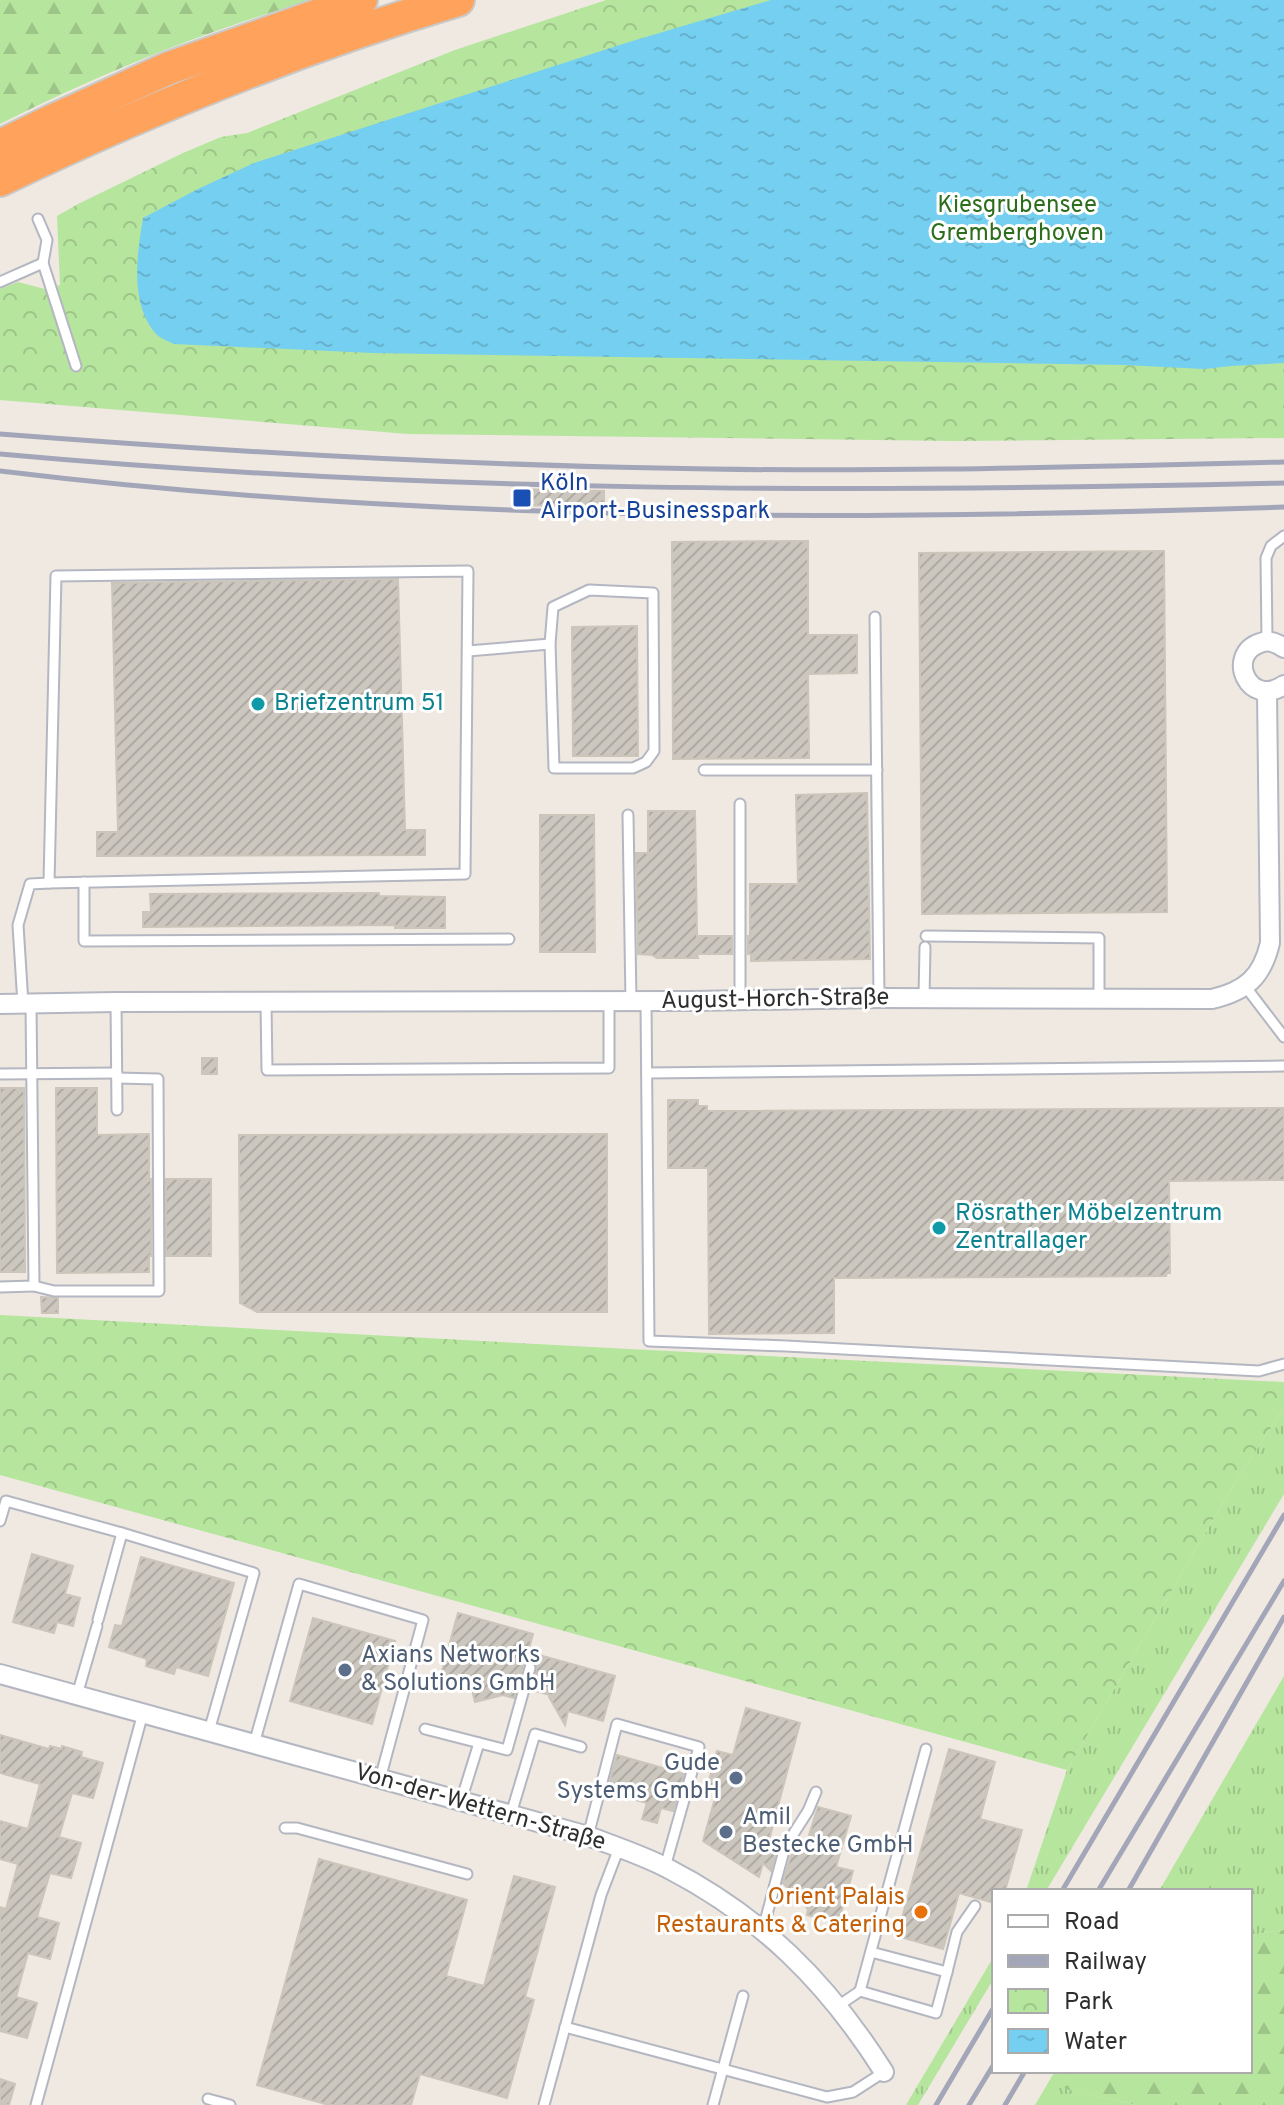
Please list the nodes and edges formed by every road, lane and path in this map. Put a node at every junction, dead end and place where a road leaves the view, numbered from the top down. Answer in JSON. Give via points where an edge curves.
{"nodes":[{"id":1,"x":361,"y":0,"type":"edge"},
{"id":2,"x":458,"y":0,"type":"edge"},
{"id":3,"x":0,"y":146,"type":"edge"},
{"id":4,"x":0,"y":180,"type":"edge"},
{"id":5,"x":38,"y":219,"type":"dead end"},
{"id":6,"x":43,"y":263,"type":"junction"},
{"id":7,"x":0,"y":282,"type":"edge"},
{"id":8,"x":76,"y":366,"type":"dead end"},
{"id":9,"x":1284,"y":536,"type":"edge"},
{"id":10,"x":875,"y":617,"type":"dead end"},
{"id":11,"x":550,"y":644,"type":"junction"},
{"id":12,"x":1275,"y":644,"type":"edge"},
{"id":13,"x":468,"y":651,"type":"junction"},
{"id":14,"x":1276,"y":688,"type":"edge"},
{"id":15,"x":1276,"y":743,"type":"edge"},
{"id":16,"x":704,"y":770,"type":"dead end"},
{"id":17,"x":877,"y":770,"type":"junction"},
{"id":18,"x":740,"y":804,"type":"dead end"},
{"id":19,"x":628,"y":815,"type":"dead end"},
{"id":20,"x":84,"y":882,"type":"junction"},
{"id":21,"x":49,"y":883,"type":"junction"},
{"id":22,"x":926,"y":936,"type":"dead end"},
{"id":23,"x":509,"y":939,"type":"dead end"},
{"id":24,"x":925,"y":947,"type":"dead end"},
{"id":25,"x":1245,"y":986,"type":"junction"},
{"id":26,"x":879,"y":998,"type":"junction"},
{"id":27,"x":924,"y":998,"type":"junction"},
{"id":28,"x":1099,"y":999,"type":"junction"},
{"id":29,"x":740,"y":1001,"type":"junction"},
{"id":30,"x":116,"y":1002,"type":"junction"},
{"id":31,"x":609,"y":1002,"type":"junction"},
{"id":32,"x":638,"y":1002,"type":"junction"},
{"id":33,"x":266,"y":1003,"type":"junction"},
{"id":34,"x":0,"y":1004,"type":"edge"},
{"id":35,"x":27,"y":1004,"type":"junction"},
{"id":36,"x":1284,"y":1037,"type":"edge"},
{"id":37,"x":1284,"y":1066,"type":"edge"},
{"id":38,"x":647,"y":1073,"type":"junction"},
{"id":39,"x":0,"y":1074,"type":"edge"},
{"id":40,"x":31,"y":1074,"type":"junction"},
{"id":41,"x":117,"y":1076,"type":"junction"},
{"id":42,"x":117,"y":1110,"type":"dead end"},
{"id":43,"x":34,"y":1286,"type":"junction"},
{"id":44,"x":0,"y":1287,"type":"edge"},
{"id":45,"x":1284,"y":1364,"type":"edge"},
{"id":46,"x":0,"y":1521,"type":"edge"},
{"id":47,"x":122,"y":1533,"type":"junction"},
{"id":48,"x":530,"y":1668,"type":"dead end"},
{"id":49,"x":0,"y":1674,"type":"edge"},
{"id":50,"x":77,"y":1695,"type":"junction"},
{"id":51,"x":143,"y":1713,"type":"junction"},
{"id":52,"x":425,"y":1729,"type":"dead end"},
{"id":53,"x":209,"y":1731,"type":"junction"},
{"id":54,"x":479,"y":1743,"type":"junction"},
{"id":55,"x":254,"y":1744,"type":"junction"},
{"id":56,"x":581,"y":1747,"type":"dead end"},
{"id":57,"x":926,"y":1749,"type":"dead end"},
{"id":58,"x":380,"y":1779,"type":"junction"},
{"id":59,"x":816,"y":1792,"type":"dead end"},
{"id":60,"x":461,"y":1801,"type":"junction"},
{"id":61,"x":511,"y":1814,"type":"junction"},
{"id":62,"x":285,"y":1828,"type":"dead end"},
{"id":63,"x":588,"y":1836,"type":"junction"},
{"id":64,"x":619,"y":1848,"type":"junction"},
{"id":65,"x":665,"y":1867,"type":"junction"},
{"id":66,"x":467,"y":1874,"type":"dead end"},
{"id":67,"x":975,"y":1906,"type":"dead end"},
{"id":68,"x":763,"y":1929,"type":"junction"},
{"id":69,"x":871,"y":1952,"type":"junction"},
{"id":70,"x":947,"y":1972,"type":"junction"},
{"id":71,"x":860,"y":1991,"type":"junction"},
{"id":72,"x":743,"y":1996,"type":"dead end"},
{"id":73,"x":838,"y":2006,"type":"junction"},
{"id":74,"x":565,"y":2027,"type":"junction"},
{"id":75,"x":722,"y":2069,"type":"junction"},
{"id":76,"x":884,"y":2072,"type":"joint"},
{"id":77,"x":208,"y":2099,"type":"dead end"},
{"id":78,"x":36,"y":2105,"type":"edge"},
{"id":79,"x":230,"y":2105,"type":"edge"},
{"id":80,"x":544,"y":2105,"type":"edge"},
{"id":81,"x":713,"y":2105,"type":"edge"}],
"edges":[{"from":1,"to":3,"type":"highway","via":[[169,68]]},
{"from":2,"to":4,"type":"highway","via":[[180,97]]},
{"from":5,"to":6,"type":"lane","via":[[47,240]]},
{"from":6,"to":7,"type":"lane"},
{"from":6,"to":8,"type":"lane"},
{"from":9,"to":12,"type":"lane","via":[[1266,558]]},
{"from":10,"to":17,"type":"lane"},
{"from":11,"to":11,"type":"lane","via":[[554,768],[633,768],[646,762],[654,751],[653,593],[589,590],[553,607]]},
{"from":11,"to":13,"type":"lane"},
{"from":12,"to":14,"type":"street","via":[[1251,647],[1243,671],[1251,686]]},
{"from":13,"to":20,"type":"lane","via":[[465,874]]},
{"from":13,"to":21,"type":"lane","via":[[468,571],[56,576]]},
{"from":14,"to":15,"type":"street"},
{"from":15,"to":25,"type":"street","via":[[1270,943],[1266,962]]},
{"from":16,"to":17,"type":"lane"},
{"from":17,"to":26,"type":"lane"},
{"from":18,"to":29,"type":"lane"},
{"from":19,"to":32,"type":"lane"},
{"from":20,"to":21,"type":"lane"},
{"from":20,"to":23,"type":"lane","via":[[84,941]]},
{"from":21,"to":35,"type":"lane","via":[[30,884],[18,925]]},
{"from":22,"to":28,"type":"lane","via":[[1099,938]]},
{"from":24,"to":27,"type":"lane"},
{"from":25,"to":28,"type":"street","name":"August-Horch-Straße","via":[[1212,999]]},
{"from":25,"to":36,"type":"lane"},
{"from":26,"to":27,"type":"street","name":"August-Horch-Straße"},
{"from":26,"to":29,"type":"street","name":"August-Horch-Straße"},
{"from":27,"to":28,"type":"street","name":"August-Horch-Straße"},
{"from":29,"to":32,"type":"street","name":"August-Horch-Straße"},
{"from":30,"to":33,"type":"street","name":"August-Horch-Straße"},
{"from":30,"to":35,"type":"street","name":"August-Horch-Straße"},
{"from":30,"to":41,"type":"lane"},
{"from":31,"to":32,"type":"street","name":"August-Horch-Straße"},
{"from":31,"to":33,"type":"street","name":"August-Horch-Straße"},
{"from":31,"to":33,"type":"lane","via":[[609,1068],[283,1070],[267,1070]]},
{"from":32,"to":38,"type":"lane"},
{"from":34,"to":35,"type":"street","name":"August-Horch-Straße"},
{"from":35,"to":40,"type":"lane"},
{"from":37,"to":38,"type":"lane"},
{"from":38,"to":45,"type":"lane","via":[[649,1341],[1259,1371]]},
{"from":39,"to":40,"type":"lane"},
{"from":40,"to":41,"type":"lane"},
{"from":40,"to":43,"type":"lane"},
{"from":41,"to":42,"type":"lane"},
{"from":41,"to":43,"type":"lane","via":[[158,1079],[159,1291],[54,1291]]},
{"from":43,"to":44,"type":"lane"},
{"from":46,"to":47,"type":"lane","via":[[6,1501]]},
{"from":47,"to":50,"type":"lane"},
{"from":47,"to":53,"type":"lane","via":[[254,1573]]},
{"from":48,"to":54,"type":"lane","via":[[507,1750]]},
{"from":49,"to":50,"type":"street","name":"Von-der-Wettern-Straße"},
{"from":50,"to":51,"type":"street","name":"Von-der-Wettern-Straße"},
{"from":51,"to":53,"type":"street","name":"Von-der-Wettern-Straße"},
{"from":51,"to":78,"type":"lane"},
{"from":52,"to":54,"type":"lane"},
{"from":53,"to":55,"type":"street","name":"Von-der-Wettern-Straße"},
{"from":54,"to":60,"type":"lane"},
{"from":55,"to":58,"type":"street","name":"Von-der-Wettern-Straße"},
{"from":55,"to":58,"type":"lane","via":[[299,1584],[423,1620]]},
{"from":56,"to":61,"type":"lane","via":[[535,1734]]},
{"from":57,"to":69,"type":"lane"},
{"from":58,"to":60,"type":"street","name":"Von-der-Wettern-Straße"},
{"from":59,"to":68,"type":"lane","via":[[785,1847]]},
{"from":60,"to":61,"type":"street","name":"Von-der-Wettern-Straße"},
{"from":61,"to":63,"type":"street","name":"Von-der-Wettern-Straße"},
{"from":62,"to":66,"type":"lane"},
{"from":63,"to":64,"type":"street","name":"Von-der-Wettern-Straße"},
{"from":63,"to":65,"type":"lane","via":[[617,1724],[699,1747]]},
{"from":64,"to":65,"type":"street","name":"Von-der-Wettern-Straße"},
{"from":64,"to":74,"type":"lane"},
{"from":65,"to":68,"type":"street","name":"Von-der-Wettern-Straße"},
{"from":67,"to":70,"type":"lane","via":[[957,1932]]},
{"from":68,"to":73,"type":"street","name":"Von-der-Wettern-Straße"},
{"from":69,"to":70,"type":"lane"},
{"from":69,"to":71,"type":"lane"},
{"from":70,"to":71,"type":"lane","via":[[936,2013]]},
{"from":71,"to":73,"type":"lane"},
{"from":72,"to":75,"type":"lane"},
{"from":73,"to":76,"type":"street","name":"Von-der-Wettern-Straße"},
{"from":74,"to":75,"type":"lane"},
{"from":74,"to":80,"type":"lane"},
{"from":75,"to":76,"type":"lane","via":[[827,2097],[853,2092]]},
{"from":75,"to":81,"type":"lane"},
{"from":77,"to":79,"type":"lane"}]}
